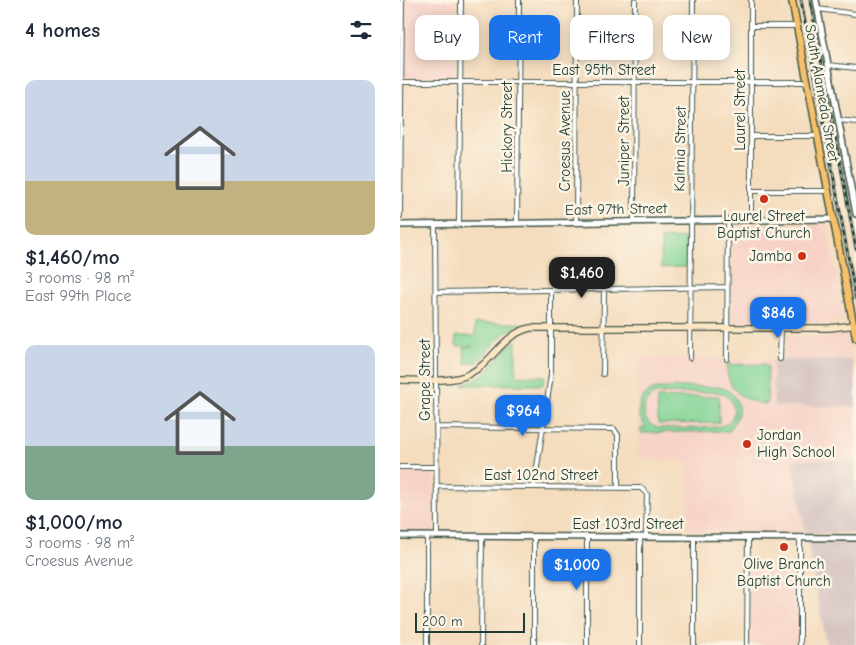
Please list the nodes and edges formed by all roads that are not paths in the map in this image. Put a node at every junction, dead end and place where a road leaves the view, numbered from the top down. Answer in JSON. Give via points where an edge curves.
{"nodes":[{"id":1,"x":402,"y":0,"type":"edge"},
{"id":2,"x":461,"y":0,"type":"edge"},
{"id":3,"x":519,"y":0,"type":"edge"},
{"id":4,"x":577,"y":0,"type":"edge"},
{"id":5,"x":635,"y":0,"type":"edge"},
{"id":6,"x":693,"y":0,"type":"edge"},
{"id":7,"x":751,"y":0,"type":"edge"},
{"id":8,"x":792,"y":0,"type":"edge"},
{"id":9,"x":816,"y":0,"type":"edge"},
{"id":10,"x":818,"y":9,"type":"junction"},
{"id":11,"x":856,"y":14,"type":"edge"},
{"id":12,"x":751,"y":26,"type":"junction"},
{"id":13,"x":797,"y":26,"type":"junction"},
{"id":14,"x":828,"y":64,"type":"junction"},
{"id":15,"x":856,"y":68,"type":"edge"},
{"id":16,"x":518,"y":81,"type":"junction"},
{"id":17,"x":635,"y":81,"type":"junction"},
{"id":18,"x":692,"y":81,"type":"junction"},
{"id":19,"x":401,"y":82,"type":"edge"},
{"id":20,"x":460,"y":82,"type":"junction"},
{"id":21,"x":577,"y":82,"type":"junction"},
{"id":22,"x":751,"y":82,"type":"junction"},
{"id":23,"x":808,"y":82,"type":"junction"},
{"id":24,"x":838,"y":120,"type":"junction"},
{"id":25,"x":856,"y":122,"type":"edge"},
{"id":26,"x":751,"y":136,"type":"junction"},
{"id":27,"x":818,"y":136,"type":"junction"},
{"id":28,"x":849,"y":176,"type":"junction"},
{"id":29,"x":856,"y":177,"type":"edge"},
{"id":30,"x":828,"y":191,"type":"junction"},
{"id":31,"x":751,"y":192,"type":"junction"},
{"id":32,"x":856,"y":214,"type":"edge"},
{"id":33,"x":400,"y":216,"type":"edge"},
{"id":34,"x":833,"y":219,"type":"junction"},
{"id":35,"x":728,"y":220,"type":"junction"},
{"id":36,"x":750,"y":220,"type":"junction"},
{"id":37,"x":691,"y":221,"type":"junction"},
{"id":38,"x":576,"y":222,"type":"junction"},
{"id":39,"x":634,"y":222,"type":"junction"},
{"id":40,"x":517,"y":223,"type":"junction"},
{"id":41,"x":435,"y":224,"type":"junction"},
{"id":42,"x":459,"y":224,"type":"junction"},
{"id":43,"x":400,"y":225,"type":"edge"},
{"id":44,"x":728,"y":287,"type":"junction"},
{"id":45,"x":690,"y":288,"type":"junction"},
{"id":46,"x":604,"y":289,"type":"junction"},
{"id":47,"x":551,"y":290,"type":"junction"},
{"id":48,"x":436,"y":292,"type":"junction"},
{"id":49,"x":855,"y":325,"type":"edge"},
{"id":50,"x":551,"y":327,"type":"junction"},
{"id":51,"x":604,"y":327,"type":"junction"},
{"id":52,"x":690,"y":328,"type":"junction"},
{"id":53,"x":727,"y":328,"type":"junction"},
{"id":54,"x":781,"y":328,"type":"junction"},
{"id":55,"x":856,"y":338,"type":"edge"},
{"id":56,"x":690,"y":358,"type":"dead end"},
{"id":57,"x":727,"y":358,"type":"dead end"},
{"id":58,"x":780,"y":358,"type":"dead end"},
{"id":59,"x":603,"y":374,"type":"dead end"},
{"id":60,"x":436,"y":379,"type":"junction"},
{"id":61,"x":400,"y":380,"type":"edge"},
{"id":62,"x":436,"y":427,"type":"junction"},
{"id":63,"x":543,"y":428,"type":"junction"},
{"id":64,"x":400,"y":467,"type":"edge"},
{"id":65,"x":436,"y":467,"type":"junction"},
{"id":66,"x":436,"y":486,"type":"junction"},
{"id":67,"x":534,"y":486,"type":"junction"},
{"id":68,"x":618,"y":487,"type":"junction"},
{"id":69,"x":400,"y":536,"type":"edge"},
{"id":70,"x":428,"y":536,"type":"junction"},
{"id":71,"x":436,"y":536,"type":"junction"},
{"id":72,"x":482,"y":536,"type":"junction"},
{"id":73,"x":534,"y":536,"type":"junction"},
{"id":74,"x":587,"y":536,"type":"junction"},
{"id":75,"x":640,"y":537,"type":"junction"},
{"id":76,"x":646,"y":537,"type":"junction"},
{"id":77,"x":694,"y":537,"type":"junction"},
{"id":78,"x":748,"y":537,"type":"junction"},
{"id":79,"x":800,"y":537,"type":"junction"},
{"id":80,"x":856,"y":538,"type":"edge"},
{"id":81,"x":427,"y":645,"type":"edge"},
{"id":82,"x":481,"y":645,"type":"edge"},
{"id":83,"x":534,"y":645,"type":"edge"},
{"id":84,"x":587,"y":645,"type":"edge"},
{"id":85,"x":640,"y":645,"type":"edge"},
{"id":86,"x":694,"y":645,"type":"edge"},
{"id":87,"x":747,"y":645,"type":"edge"},
{"id":88,"x":800,"y":645,"type":"edge"}],
"edges":[{"from":1,"to":19,"type":"street"},
{"from":2,"to":20,"type":"street"},
{"from":3,"to":16,"type":"street","name":"Hickory Street"},
{"from":4,"to":21,"type":"street","name":"Croesus Avenue"},
{"from":5,"to":17,"type":"street","name":"Juniper Street"},
{"from":6,"to":18,"type":"street","name":"Kalmia Street"},
{"from":7,"to":12,"type":"street","name":"Laurel Street"},
{"from":8,"to":13,"type":"main road","name":"South Alameda Street"},
{"from":9,"to":10,"type":"street"},
{"from":10,"to":11,"type":"street"},
{"from":10,"to":14,"type":"street"},
{"from":12,"to":13,"type":"street"},
{"from":12,"to":22,"type":"street","name":"Laurel Street"},
{"from":13,"to":23,"type":"main road","name":"South Alameda Street"},
{"from":14,"to":15,"type":"street"},
{"from":14,"to":24,"type":"street"},
{"from":16,"to":20,"type":"street","name":"East 95th Street"},
{"from":16,"to":21,"type":"street","name":"East 95th Street"},
{"from":16,"to":40,"type":"street","name":"Hickory Street"},
{"from":17,"to":18,"type":"street","name":"East 95th Street"},
{"from":17,"to":21,"type":"street","name":"East 95th Street"},
{"from":17,"to":39,"type":"street","name":"Juniper Street"},
{"from":18,"to":22,"type":"street","name":"East 95th Street"},
{"from":18,"to":37,"type":"street","name":"Kalmia Street"},
{"from":19,"to":20,"type":"street","name":"East 95th Street"},
{"from":19,"to":33,"type":"street"},
{"from":20,"to":42,"type":"street"},
{"from":21,"to":38,"type":"street","name":"Croesus Avenue"},
{"from":22,"to":23,"type":"street","name":"East 95th Street"},
{"from":22,"to":26,"type":"street","name":"Laurel Street"},
{"from":23,"to":27,"type":"main road","name":"South Alameda Street"},
{"from":24,"to":25,"type":"street"},
{"from":24,"to":28,"type":"street"},
{"from":26,"to":27,"type":"street"},
{"from":26,"to":31,"type":"street","name":"Laurel Street"},
{"from":27,"to":30,"type":"main road","name":"South Alameda Street"},
{"from":28,"to":29,"type":"street"},
{"from":28,"to":32,"type":"street"},
{"from":30,"to":31,"type":"street"},
{"from":30,"to":34,"type":"main road","name":"South Alameda Street"},
{"from":31,"to":36,"type":"street","name":"Laurel Street"},
{"from":34,"to":36,"type":"street","name":"East 97th Street"},
{"from":34,"to":49,"type":"main road","name":"South Alameda Street"},
{"from":35,"to":36,"type":"street","name":"East 97th Street"},
{"from":35,"to":37,"type":"street","name":"East 97th Street"},
{"from":35,"to":44,"type":"street"},
{"from":37,"to":39,"type":"street","name":"East 97th Street"},
{"from":37,"to":45,"type":"street","name":"Kalmia Street"},
{"from":38,"to":39,"type":"street","name":"East 97th Street"},
{"from":38,"to":40,"type":"street","name":"East 97th Street"},
{"from":40,"to":42,"type":"street","name":"East 97th Street"},
{"from":41,"to":42,"type":"street","name":"East 97th Street"},
{"from":41,"to":43,"type":"street","name":"East 97th Street"},
{"from":41,"to":48,"type":"street","name":"Grape Street"},
{"from":44,"to":45,"type":"street"},
{"from":44,"to":53,"type":"street"},
{"from":45,"to":46,"type":"street"},
{"from":45,"to":52,"type":"street","name":"Kalmia Street"},
{"from":46,"to":47,"type":"street"},
{"from":46,"to":51,"type":"street"},
{"from":47,"to":48,"type":"street"},
{"from":47,"to":50,"type":"street"},
{"from":48,"to":60,"type":"street","name":"Grape Street"},
{"from":49,"to":54,"type":"main road"},
{"from":49,"to":55,"type":"main road","name":"South Alameda Street"},
{"from":50,"to":51,"type":"main road"},
{"from":50,"to":60,"type":"main road","via":[[516,332],[468,375]]},
{"from":50,"to":63,"type":"street","via":[[551,375]]},
{"from":51,"to":52,"type":"main road"},
{"from":51,"to":59,"type":"street"},
{"from":52,"to":53,"type":"main road"},
{"from":52,"to":56,"type":"street","name":"Kalmia Street"},
{"from":53,"to":54,"type":"main road"},
{"from":53,"to":57,"type":"street"},
{"from":54,"to":58,"type":"street"},
{"from":60,"to":61,"type":"main road"},
{"from":60,"to":62,"type":"street","name":"Grape Street"},
{"from":62,"to":63,"type":"street"},
{"from":62,"to":65,"type":"street","name":"Grape Street"},
{"from":63,"to":67,"type":"street"},
{"from":63,"to":68,"type":"street","via":[[616,430]]},
{"from":64,"to":65,"type":"street"},
{"from":65,"to":66,"type":"street","name":"Grape Street"},
{"from":66,"to":67,"type":"street","name":"East 102nd Street"},
{"from":66,"to":71,"type":"street","name":"Grape Street"},
{"from":67,"to":68,"type":"street","name":"East 102nd Street"},
{"from":68,"to":76,"type":"street","name":"East 102nd Street","via":[[644,490]]},
{"from":69,"to":70,"type":"street","name":"East 103rd Street"},
{"from":70,"to":71,"type":"street","name":"East 103rd Street"},
{"from":70,"to":81,"type":"street"},
{"from":71,"to":72,"type":"street","name":"East 103rd Street"},
{"from":72,"to":73,"type":"street","name":"East 103rd Street"},
{"from":72,"to":82,"type":"street"},
{"from":73,"to":74,"type":"street","name":"East 103rd Street"},
{"from":73,"to":83,"type":"street"},
{"from":74,"to":75,"type":"street","name":"East 103rd Street"},
{"from":74,"to":84,"type":"street"},
{"from":75,"to":76,"type":"street","name":"East 103rd Street"},
{"from":75,"to":85,"type":"street"},
{"from":76,"to":77,"type":"street","name":"East 103rd Street"},
{"from":77,"to":78,"type":"street","name":"East 103rd Street"},
{"from":77,"to":86,"type":"street"},
{"from":78,"to":79,"type":"street","name":"East 103rd Street"},
{"from":78,"to":87,"type":"street"},
{"from":79,"to":80,"type":"street","name":"East 103rd Street"},
{"from":79,"to":88,"type":"street"}]}
